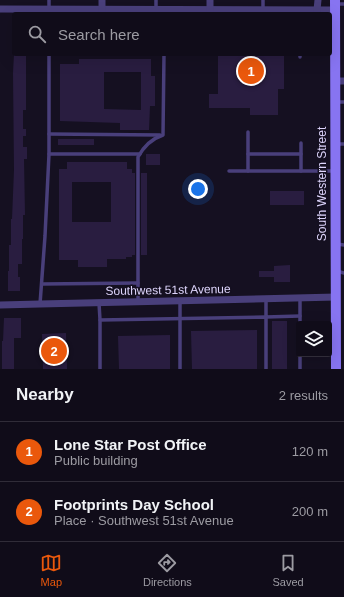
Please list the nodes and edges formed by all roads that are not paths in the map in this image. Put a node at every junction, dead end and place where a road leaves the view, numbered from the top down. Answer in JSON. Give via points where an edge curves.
{"nodes":[{"id":1,"x":49,"y":0,"type":"edge"},
{"id":2,"x":102,"y":0,"type":"edge"},
{"id":3,"x":156,"y":0,"type":"edge"},
{"id":4,"x":210,"y":0,"type":"edge"},
{"id":5,"x":263,"y":0,"type":"edge"},
{"id":6,"x":318,"y":0,"type":"edge"},
{"id":7,"x":338,"y":5,"type":"edge"},
{"id":8,"x":0,"y":9,"type":"edge"},
{"id":9,"x":102,"y":10,"type":"junction"},
{"id":10,"x":210,"y":10,"type":"junction"},
{"id":11,"x":263,"y":10,"type":"junction"},
{"id":12,"x":318,"y":10,"type":"junction"},
{"id":13,"x":159,"y":11,"type":"edge"},
{"id":14,"x":49,"y":12,"type":"edge"},
{"id":15,"x":179,"y":12,"type":"edge"},
{"id":16,"x":273,"y":12,"type":"edge"},
{"id":17,"x":293,"y":12,"type":"edge"},
{"id":18,"x":49,"y":56,"type":"edge"},
{"id":19,"x":164,"y":56,"type":"edge"},
{"id":20,"x":340,"y":82,"type":"edge"},
{"id":21,"x":340,"y":102,"type":"edge"},
{"id":22,"x":248,"y":132,"type":"dead end"},
{"id":23,"x":49,"y":134,"type":"junction"},
{"id":24,"x":163,"y":135,"type":"junction"},
{"id":25,"x":301,"y":143,"type":"dead end"},
{"id":26,"x":340,"y":144,"type":"edge"},
{"id":27,"x":49,"y":154,"type":"junction"},
{"id":28,"x":140,"y":154,"type":"junction"},
{"id":29,"x":248,"y":154,"type":"junction"},
{"id":30,"x":301,"y":154,"type":"junction"},
{"id":31,"x":229,"y":171,"type":"dead end"},
{"id":32,"x":248,"y":171,"type":"junction"},
{"id":33,"x":301,"y":171,"type":"junction"},
{"id":34,"x":336,"y":171,"type":"junction"},
{"id":35,"x":340,"y":204,"type":"edge"},
{"id":36,"x":340,"y":244,"type":"edge"},
{"id":37,"x":339,"y":267,"type":"edge"},
{"id":38,"x":138,"y":283,"type":"junction"},
{"id":39,"x":42,"y":284,"type":"junction"},
{"id":40,"x":336,"y":297,"type":"junction"},
{"id":41,"x":266,"y":298,"type":"junction"},
{"id":42,"x":300,"y":298,"type":"junction"},
{"id":43,"x":180,"y":300,"type":"junction"},
{"id":44,"x":138,"y":301,"type":"junction"},
{"id":45,"x":99,"y":302,"type":"junction"},
{"id":46,"x":40,"y":304,"type":"junction"},
{"id":47,"x":0,"y":305,"type":"edge"},
{"id":48,"x":300,"y":316,"type":"junction"},
{"id":49,"x":266,"y":317,"type":"junction"},
{"id":50,"x":180,"y":319,"type":"junction"},
{"id":51,"x":100,"y":320,"type":"junction"},
{"id":52,"x":300,"y":321,"type":"edge"},
{"id":53,"x":332,"y":332,"type":"edge"},
{"id":54,"x":300,"y":357,"type":"edge"},
{"id":55,"x":100,"y":369,"type":"edge"},
{"id":56,"x":180,"y":369,"type":"edge"},
{"id":57,"x":266,"y":369,"type":"edge"},
{"id":58,"x":300,"y":369,"type":"edge"},
{"id":59,"x":336,"y":369,"type":"edge"}],
"edges":[{"from":1,"to":14,"type":"lane"},
{"from":2,"to":9,"type":"street"},
{"from":3,"to":13,"type":"lane"},
{"from":4,"to":10,"type":"street"},
{"from":5,"to":11,"type":"lane"},
{"from":6,"to":12,"type":"street"},
{"from":7,"to":12,"type":"street"},
{"from":7,"to":20,"type":"main road","name":"South Western Street"},
{"from":8,"to":14,"type":"street"},
{"from":9,"to":13,"type":"street"},
{"from":9,"to":14,"type":"street"},
{"from":10,"to":11,"type":"street"},
{"from":10,"to":15,"type":"street"},
{"from":11,"to":16,"type":"street"},
{"from":12,"to":17,"type":"street"},
{"from":13,"to":15,"type":"street"},
{"from":16,"to":17,"type":"street"},
{"from":18,"to":23,"type":"lane"},
{"from":19,"to":24,"type":"lane"},
{"from":20,"to":21,"type":"main road","name":"South Western Street"},
{"from":21,"to":26,"type":"main road","name":"South Western Street"},
{"from":22,"to":29,"type":"lane"},
{"from":23,"to":24,"type":"lane"},
{"from":23,"to":27,"type":"lane"},
{"from":24,"to":28,"type":"lane","via":[[150,141]]},
{"from":25,"to":30,"type":"lane"},
{"from":26,"to":34,"type":"main road","name":"South Western Street"},
{"from":27,"to":28,"type":"lane"},
{"from":27,"to":39,"type":"lane"},
{"from":28,"to":38,"type":"lane"},
{"from":29,"to":30,"type":"lane"},
{"from":29,"to":32,"type":"lane"},
{"from":30,"to":33,"type":"lane"},
{"from":31,"to":32,"type":"lane"},
{"from":32,"to":33,"type":"lane"},
{"from":33,"to":34,"type":"lane"},
{"from":34,"to":35,"type":"main road","name":"South Western Street"},
{"from":35,"to":36,"type":"main road","name":"South Western Street"},
{"from":36,"to":37,"type":"main road","name":"South Western Street"},
{"from":37,"to":40,"type":"main road","name":"South Western Street"},
{"from":38,"to":39,"type":"lane"},
{"from":38,"to":44,"type":"lane"},
{"from":39,"to":46,"type":"lane"},
{"from":40,"to":42,"type":"street","name":"Southwest 51st Avenue"},
{"from":40,"to":53,"type":"main road","name":"South Western Street"},
{"from":41,"to":42,"type":"street","name":"Southwest 51st Avenue"},
{"from":41,"to":43,"type":"street","name":"Southwest 51st Avenue"},
{"from":41,"to":49,"type":"lane"},
{"from":42,"to":48,"type":"lane"},
{"from":43,"to":44,"type":"street","name":"Southwest 51st Avenue"},
{"from":43,"to":50,"type":"lane"},
{"from":44,"to":45,"type":"street","name":"Southwest 51st Avenue"},
{"from":45,"to":46,"type":"street","name":"Southwest 51st Avenue"},
{"from":45,"to":51,"type":"lane"},
{"from":46,"to":47,"type":"street","name":"Southwest 51st Avenue"},
{"from":48,"to":49,"type":"lane"},
{"from":48,"to":52,"type":"lane"},
{"from":49,"to":50,"type":"lane"},
{"from":49,"to":57,"type":"lane"},
{"from":50,"to":51,"type":"lane"},
{"from":50,"to":56,"type":"lane"},
{"from":51,"to":55,"type":"lane"},
{"from":53,"to":59,"type":"main road","name":"South Western Street","via":[[338,359]]},
{"from":54,"to":58,"type":"lane"}]}
